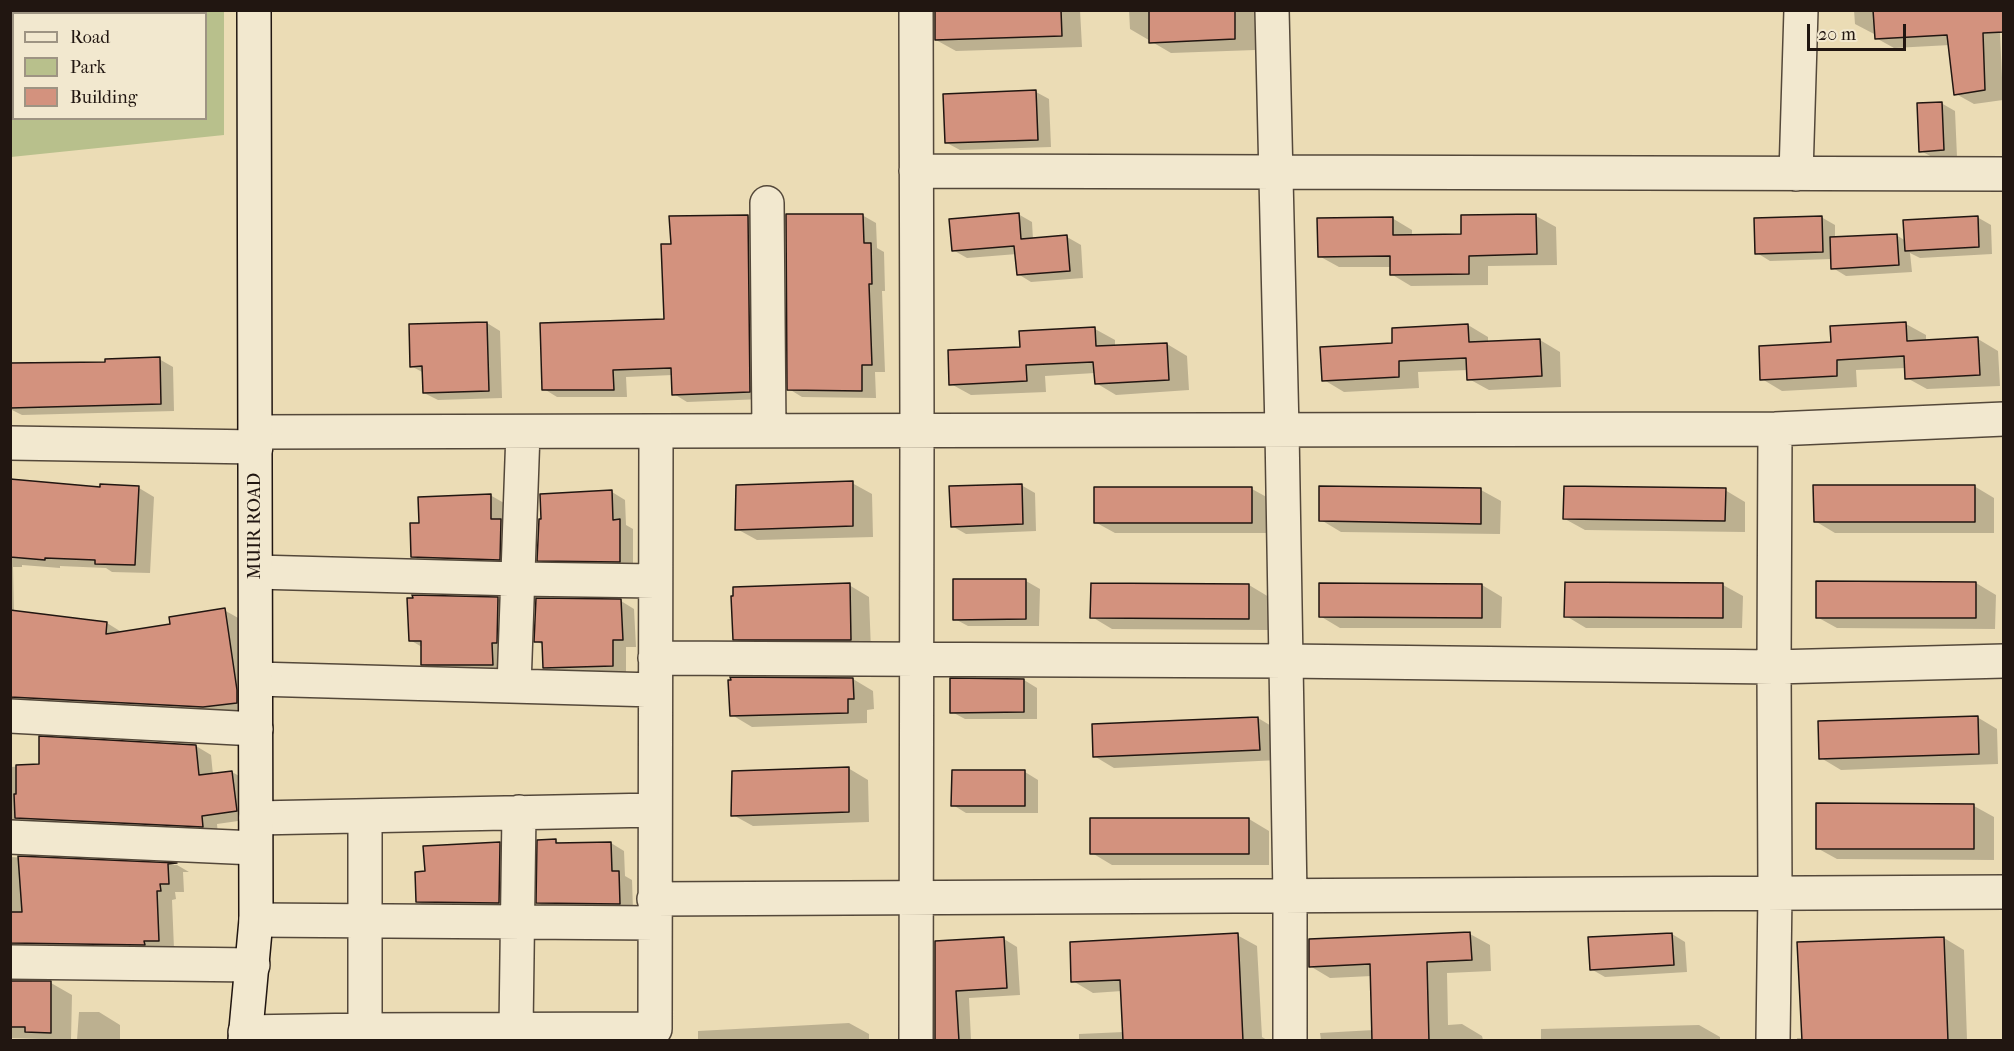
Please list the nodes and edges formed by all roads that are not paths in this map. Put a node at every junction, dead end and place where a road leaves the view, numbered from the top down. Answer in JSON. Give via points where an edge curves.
{"nodes":[{"id":1,"x":255,"y":10,"type":"edge"},
{"id":2,"x":916,"y":10,"type":"edge"},
{"id":3,"x":1272,"y":10,"type":"edge"},
{"id":4,"x":1802,"y":10,"type":"edge"},
{"id":5,"x":916,"y":171,"type":"junction"},
{"id":6,"x":1276,"y":171,"type":"junction"},
{"id":7,"x":1796,"y":174,"type":"junction"},
{"id":8,"x":2004,"y":174,"type":"edge"},
{"id":9,"x":767,"y":203,"type":"dead end"},
{"id":10,"x":2004,"y":419,"type":"edge"},
{"id":11,"x":917,"y":429,"type":"junction"},
{"id":12,"x":1775,"y":429,"type":"junction"},
{"id":13,"x":769,"y":430,"type":"junction"},
{"id":14,"x":1282,"y":430,"type":"junction"},
{"id":15,"x":656,"y":431,"type":"junction"},
{"id":16,"x":523,"y":432,"type":"junction"},
{"id":17,"x":256,"y":439,"type":"junction"},
{"id":18,"x":10,"y":442,"type":"edge"},
{"id":19,"x":256,"y":572,"type":"junction"},
{"id":20,"x":518,"y":579,"type":"junction"},
{"id":21,"x":655,"y":580,"type":"junction"},
{"id":22,"x":655,"y":658,"type":"junction"},
{"id":23,"x":916,"y":659,"type":"junction"},
{"id":24,"x":1286,"y":661,"type":"junction"},
{"id":25,"x":2004,"y":661,"type":"edge"},
{"id":26,"x":1774,"y":667,"type":"junction"},
{"id":27,"x":256,"y":679,"type":"junction"},
{"id":28,"x":514,"y":686,"type":"junction"},
{"id":29,"x":655,"y":690,"type":"junction"},
{"id":30,"x":10,"y":716,"type":"edge"},
{"id":31,"x":256,"y":729,"type":"junction"},
{"id":32,"x":654,"y":810,"type":"junction"},
{"id":33,"x":519,"y":812,"type":"junction"},
{"id":34,"x":364,"y":816,"type":"junction"},
{"id":35,"x":256,"y":833,"type":"junction"},
{"id":36,"x":10,"y":837,"type":"edge"},
{"id":37,"x":2004,"y":892,"type":"edge"},
{"id":38,"x":1775,"y":893,"type":"junction"},
{"id":39,"x":1290,"y":896,"type":"junction"},
{"id":40,"x":916,"y":897,"type":"junction"},
{"id":41,"x":654,"y":911,"type":"junction"},
{"id":42,"x":256,"y":920,"type":"junction"},
{"id":43,"x":365,"y":921,"type":"junction"},
{"id":44,"x":518,"y":922,"type":"junction"},
{"id":45,"x":10,"y":962,"type":"edge"},
{"id":46,"x":253,"y":965,"type":"junction"},
{"id":47,"x":365,"y":1035,"type":"edge"},
{"id":48,"x":515,"y":1035,"type":"edge"},
{"id":49,"x":656,"y":1035,"type":"edge"},
{"id":50,"x":245,"y":1036,"type":"edge"},
{"id":51,"x":915,"y":1041,"type":"edge"},
{"id":52,"x":1290,"y":1041,"type":"edge"},
{"id":53,"x":1773,"y":1041,"type":"edge"}],
"edges":[{"from":1,"to":17,"type":"street","name":"MUIR ROAD"},
{"from":2,"to":5,"type":"street"},
{"from":3,"to":6,"type":"street"},
{"from":4,"to":7,"type":"street"},
{"from":5,"to":6,"type":"street"},
{"from":5,"to":11,"type":"street"},
{"from":6,"to":7,"type":"street"},
{"from":6,"to":14,"type":"street"},
{"from":7,"to":8,"type":"street"},
{"from":9,"to":13,"type":"street"},
{"from":10,"to":12,"type":"street"},
{"from":11,"to":13,"type":"street"},
{"from":11,"to":14,"type":"street"},
{"from":11,"to":23,"type":"street"},
{"from":12,"to":14,"type":"street"},
{"from":12,"to":26,"type":"street"},
{"from":13,"to":15,"type":"street"},
{"from":14,"to":24,"type":"street"},
{"from":15,"to":16,"type":"street"},
{"from":15,"to":21,"type":"street"},
{"from":16,"to":17,"type":"street"},
{"from":16,"to":20,"type":"street"},
{"from":17,"to":18,"type":"street"},
{"from":17,"to":19,"type":"street","name":"MUIR ROAD"},
{"from":19,"to":20,"type":"street"},
{"from":19,"to":27,"type":"street","name":"MUIR ROAD"},
{"from":20,"to":21,"type":"street"},
{"from":20,"to":28,"type":"street"},
{"from":21,"to":22,"type":"street"},
{"from":22,"to":23,"type":"street"},
{"from":22,"to":29,"type":"street"},
{"from":23,"to":24,"type":"street"},
{"from":23,"to":40,"type":"street"},
{"from":24,"to":26,"type":"street"},
{"from":24,"to":39,"type":"street"},
{"from":25,"to":26,"type":"street"},
{"from":26,"to":38,"type":"street"},
{"from":27,"to":28,"type":"street"},
{"from":27,"to":31,"type":"street","name":"MUIR ROAD"},
{"from":28,"to":29,"type":"street"},
{"from":29,"to":32,"type":"street"},
{"from":30,"to":31,"type":"street"},
{"from":31,"to":35,"type":"street","name":"MUIR ROAD"},
{"from":32,"to":33,"type":"street"},
{"from":32,"to":41,"type":"street"},
{"from":33,"to":34,"type":"street"},
{"from":33,"to":44,"type":"street"},
{"from":34,"to":35,"type":"street"},
{"from":34,"to":43,"type":"street"},
{"from":35,"to":36,"type":"street"},
{"from":35,"to":42,"type":"street","name":"MUIR ROAD"},
{"from":37,"to":38,"type":"street"},
{"from":38,"to":39,"type":"street"},
{"from":38,"to":53,"type":"street"},
{"from":39,"to":40,"type":"street"},
{"from":39,"to":52,"type":"street"},
{"from":40,"to":41,"type":"street"},
{"from":40,"to":51,"type":"street"},
{"from":41,"to":44,"type":"street"},
{"from":41,"to":49,"type":"street"},
{"from":42,"to":43,"type":"street"},
{"from":42,"to":46,"type":"street","name":"MUIR ROAD"},
{"from":43,"to":44,"type":"street"},
{"from":43,"to":47,"type":"street"},
{"from":44,"to":48,"type":"street"},
{"from":45,"to":46,"type":"street"},
{"from":46,"to":50,"type":"street","name":"MUIR ROAD"},
{"from":47,"to":48,"type":"street"},
{"from":47,"to":50,"type":"street"},
{"from":48,"to":49,"type":"street"}]}
